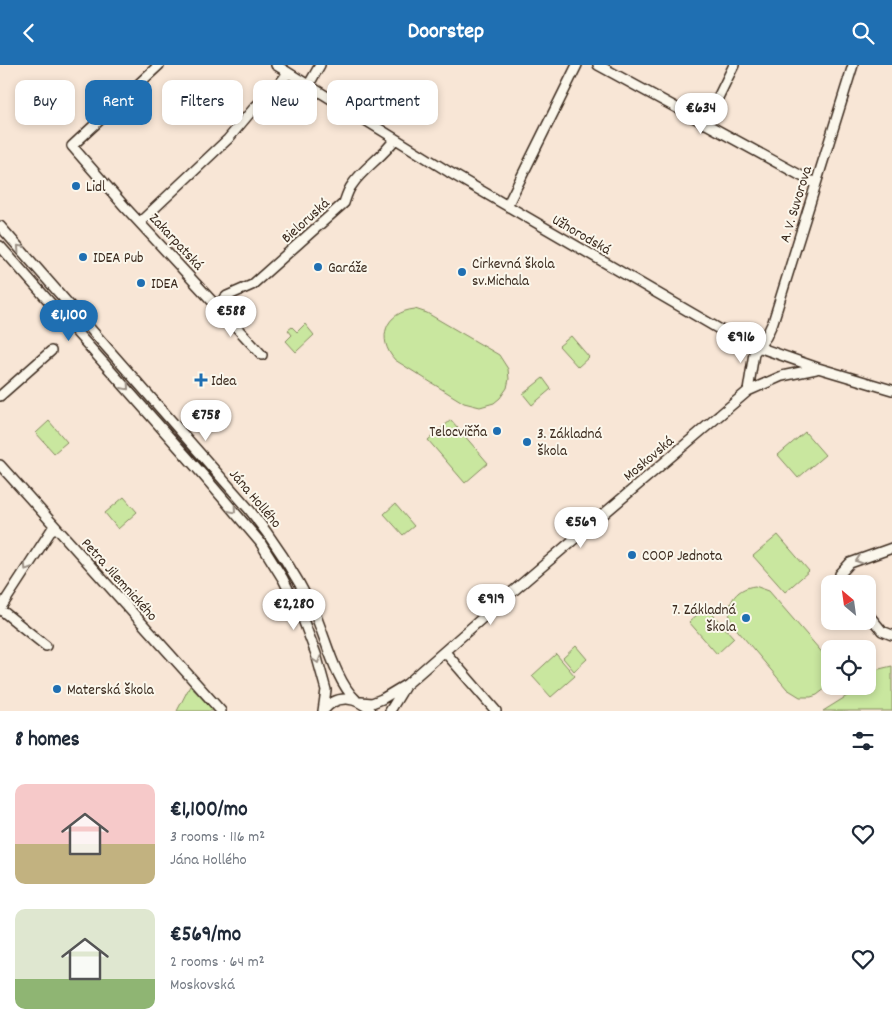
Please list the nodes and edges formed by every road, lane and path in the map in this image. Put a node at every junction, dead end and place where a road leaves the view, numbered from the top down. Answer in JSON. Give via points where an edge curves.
{"nodes":[{"id":1,"x":159,"y":65,"type":"edge"},
{"id":2,"x":276,"y":65,"type":"edge"},
{"id":3,"x":320,"y":65,"type":"edge"},
{"id":4,"x":577,"y":65,"type":"edge"},
{"id":5,"x":598,"y":65,"type":"edge"},
{"id":6,"x":734,"y":65,"type":"edge"},
{"id":7,"x":853,"y":65,"type":"edge"},
{"id":8,"x":288,"y":73,"type":"junction"},
{"id":9,"x":300,"y":80,"type":"edge"},
{"id":10,"x":311,"y":80,"type":"edge"},
{"id":11,"x":317,"y":91,"type":"edge"},
{"id":12,"x":704,"y":124,"type":"junction"},
{"id":13,"x":395,"y":139,"type":"junction"},
{"id":14,"x":816,"y":184,"type":"junction"},
{"id":15,"x":506,"y":206,"type":"junction"},
{"id":16,"x":140,"y":221,"type":"junction"},
{"id":17,"x":0,"y":226,"type":"edge"},
{"id":18,"x":0,"y":246,"type":"edge"},
{"id":19,"x":217,"y":305,"type":"junction"},
{"id":20,"x":757,"y":348,"type":"junction"},
{"id":21,"x":50,"y":351,"type":"dead end"},
{"id":22,"x":262,"y":355,"type":"dead end"},
{"id":23,"x":818,"y":368,"type":"junction"},
{"id":24,"x":892,"y":390,"type":"edge"},
{"id":25,"x":748,"y":391,"type":"junction"},
{"id":26,"x":0,"y":397,"type":"edge"},
{"id":27,"x":202,"y":456,"type":"junction"},
{"id":28,"x":193,"y":464,"type":"junction"},
{"id":29,"x":0,"y":465,"type":"edge"},
{"id":30,"x":54,"y":527,"type":"junction"},
{"id":31,"x":892,"y":548,"type":"edge"},
{"id":32,"x":293,"y":572,"type":"junction"},
{"id":33,"x":840,"y":575,"type":"edge"},
{"id":34,"x":283,"y":579,"type":"junction"},
{"id":35,"x":0,"y":609,"type":"edge"},
{"id":36,"x":876,"y":624,"type":"edge"},
{"id":37,"x":892,"y":635,"type":"edge"},
{"id":38,"x":46,"y":646,"type":"dead end"},
{"id":39,"x":445,"y":652,"type":"junction"},
{"id":40,"x":407,"y":684,"type":"junction"},
{"id":41,"x":358,"y":701,"type":"junction"},
{"id":42,"x":221,"y":711,"type":"edge"},
{"id":43,"x":323,"y":711,"type":"edge"},
{"id":44,"x":371,"y":711,"type":"edge"},
{"id":45,"x":390,"y":711,"type":"edge"},
{"id":46,"x":496,"y":711,"type":"edge"}],
"edges":[{"from":1,"to":16,"type":"street","name":"Zakarpatská","via":[[72,146]]},
{"from":2,"to":8,"type":"street","name":"Užhorodská"},
{"from":3,"to":10,"type":"street"},
{"from":4,"to":15,"type":"street"},
{"from":5,"to":12,"type":"street"},
{"from":6,"to":12,"type":"street"},
{"from":7,"to":14,"type":"street","name":"A. V. Suvorova"},
{"from":8,"to":9,"type":"street","name":"Užhorodská"},
{"from":8,"to":16,"type":"street","via":[[228,139]]},
{"from":11,"to":13,"type":"street","name":"Užhorodská"},
{"from":12,"to":14,"type":"street"},
{"from":13,"to":15,"type":"street","name":"Užhorodská"},
{"from":13,"to":19,"type":"street","name":"Bieloruská","via":[[350,186],[344,203],[252,285],[227,296]]},
{"from":14,"to":20,"type":"street","name":"A. V. Suvorova","via":[[773,322]]},
{"from":15,"to":20,"type":"street","name":"Užhorodská"},
{"from":16,"to":19,"type":"street","name":"Zakarpatská"},
{"from":27,"to":17,"type":"street","name":"Jána Hollého","one_way":true},
{"from":18,"to":28,"type":"street","name":"Jána Hollého","one_way":true},
{"from":19,"to":22,"type":"street","name":"Zakarpatská"},
{"from":20,"to":23,"type":"street","name":"Užhorodská"},
{"from":20,"to":25,"type":"street"},
{"from":21,"to":26,"type":"street"},
{"from":23,"to":24,"type":"street","name":"Užhorodská"},
{"from":23,"to":25,"type":"street","name":"Moskovská","via":[[782,376]]},
{"from":25,"to":39,"type":"street","name":"Moskovská"},
{"from":27,"to":28,"type":"street"},
{"from":27,"to":32,"type":"street","name":"Jána Hollého","via":[[270,535]]},
{"from":28,"to":34,"type":"street","name":"Jána Hollého","one_way":true,"via":[[260,542]]},
{"from":29,"to":30,"type":"street","name":"Petra Jilemnického"},
{"from":30,"to":35,"type":"street","one_way":true},
{"from":30,"to":42,"type":"street","name":"Petra Jilemnického"},
{"from":31,"to":33,"type":"street","one_way":true,"via":[[850,563]]},
{"from":32,"to":34,"type":"street"},
{"from":32,"to":41,"type":"street","name":"Jána Hollého","via":[[344,686]]},
{"from":34,"to":43,"type":"street","name":"Jána Hollého","one_way":true,"via":[[302,617],[321,672],[326,690]]},
{"from":35,"to":38,"type":"street"},
{"from":36,"to":37,"type":"street"},
{"from":39,"to":40,"type":"street","name":"Moskovská"},
{"from":39,"to":46,"type":"street"},
{"from":40,"to":41,"type":"street","via":[[372,703]]},
{"from":40,"to":45,"type":"street"},
{"from":41,"to":43,"type":"street","via":[[339,699]]},
{"from":41,"to":44,"type":"street","name":"Jána Hollého"}]}
